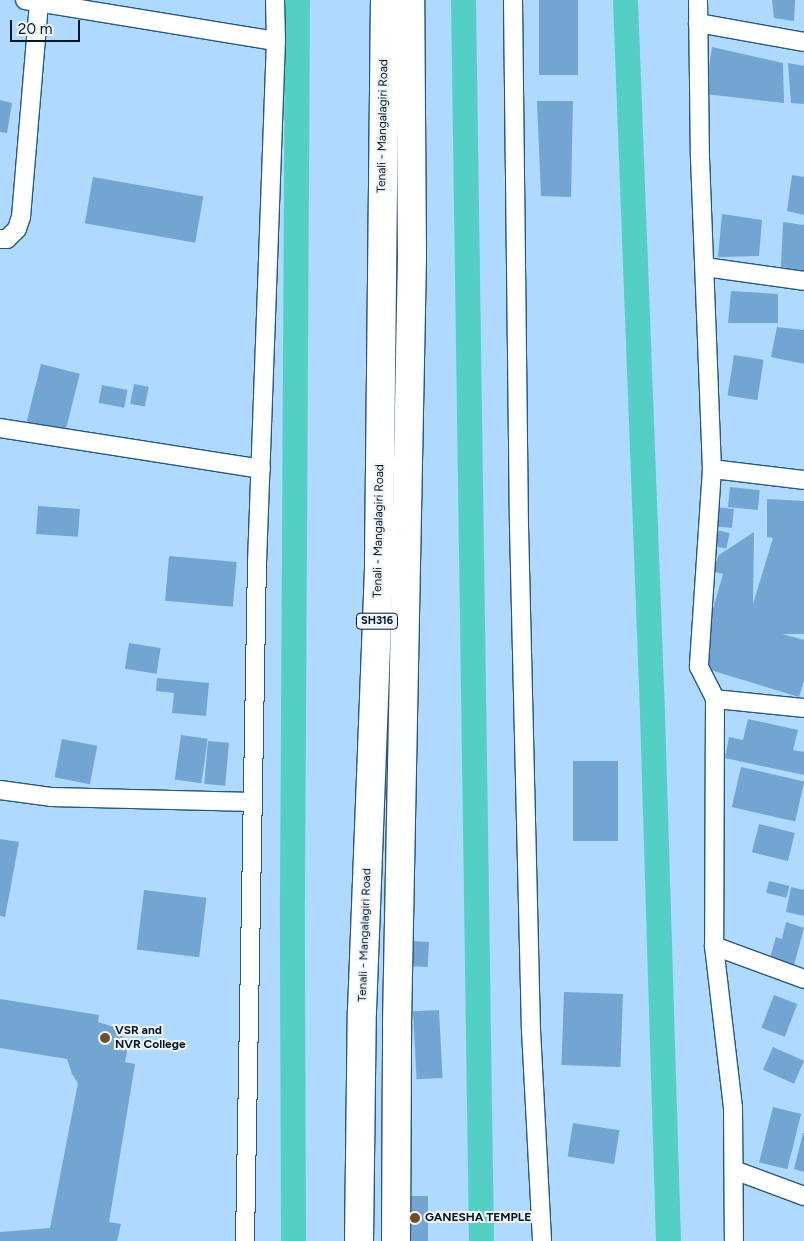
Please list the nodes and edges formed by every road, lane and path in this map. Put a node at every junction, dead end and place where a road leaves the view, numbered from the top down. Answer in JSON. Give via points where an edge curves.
{"nodes":[{"id":1,"x":275,"y":0,"type":"edge"},
{"id":2,"x":384,"y":0,"type":"edge"},
{"id":3,"x":410,"y":0,"type":"edge"},
{"id":4,"x":513,"y":0,"type":"edge"},
{"id":5,"x":698,"y":0,"type":"edge"},
{"id":6,"x":32,"y":1,"type":"edge"},
{"id":7,"x":698,"y":23,"type":"junction"},
{"id":8,"x":276,"y":41,"type":"junction"},
{"id":9,"x":804,"y":42,"type":"edge"},
{"id":10,"x":0,"y":239,"type":"edge"},
{"id":11,"x":705,"y":267,"type":"junction"},
{"id":12,"x":804,"y":281,"type":"edge"},
{"id":13,"x":0,"y":428,"type":"edge"},
{"id":14,"x":712,"y":469,"type":"junction"},
{"id":15,"x":260,"y":470,"type":"junction"},
{"id":16,"x":804,"y":480,"type":"edge"},
{"id":17,"x":715,"y":699,"type":"junction"},
{"id":18,"x":804,"y":708,"type":"edge"},
{"id":19,"x":0,"y":790,"type":"edge"},
{"id":20,"x":254,"y":802,"type":"junction"},
{"id":21,"x":714,"y":946,"type":"junction"},
{"id":22,"x":804,"y":979,"type":"edge"},
{"id":23,"x":734,"y":1170,"type":"junction"},
{"id":24,"x":804,"y":1196,"type":"edge"},
{"id":25,"x":245,"y":1241,"type":"edge"},
{"id":26,"x":359,"y":1241,"type":"edge"},
{"id":27,"x":396,"y":1241,"type":"edge"},
{"id":28,"x":542,"y":1241,"type":"edge"},
{"id":29,"x":734,"y":1241,"type":"edge"}],
"edges":[{"from":1,"to":8,"type":"street"},
{"from":2,"to":26,"type":"main road","name":"Tenali - Mangalagiri Road","number":"SH316","via":[[379,552],[362,1010]]},
{"from":3,"to":27,"type":"main road","number":"SH316","via":[[412,257],[397,1024]]},
{"from":4,"to":28,"type":"street","via":[[530,1010]]},
{"from":5,"to":7,"type":"street"},
{"from":6,"to":8,"type":"street"},
{"from":6,"to":10,"type":"street","via":[[21,217],[17,229],[7,238]]},
{"from":7,"to":9,"type":"street"},
{"from":7,"to":11,"type":"street"},
{"from":8,"to":15,"type":"street"},
{"from":11,"to":12,"type":"street"},
{"from":11,"to":14,"type":"street"},
{"from":13,"to":15,"type":"street"},
{"from":14,"to":16,"type":"street"},
{"from":14,"to":17,"type":"street","via":[[699,667]]},
{"from":15,"to":20,"type":"street"},
{"from":17,"to":18,"type":"street"},
{"from":17,"to":21,"type":"street"},
{"from":19,"to":20,"type":"street","via":[[51,797]]},
{"from":20,"to":25,"type":"street"},
{"from":21,"to":22,"type":"street"},
{"from":21,"to":23,"type":"street","via":[[733,1108]]},
{"from":23,"to":24,"type":"street"},
{"from":23,"to":29,"type":"street"}]}
